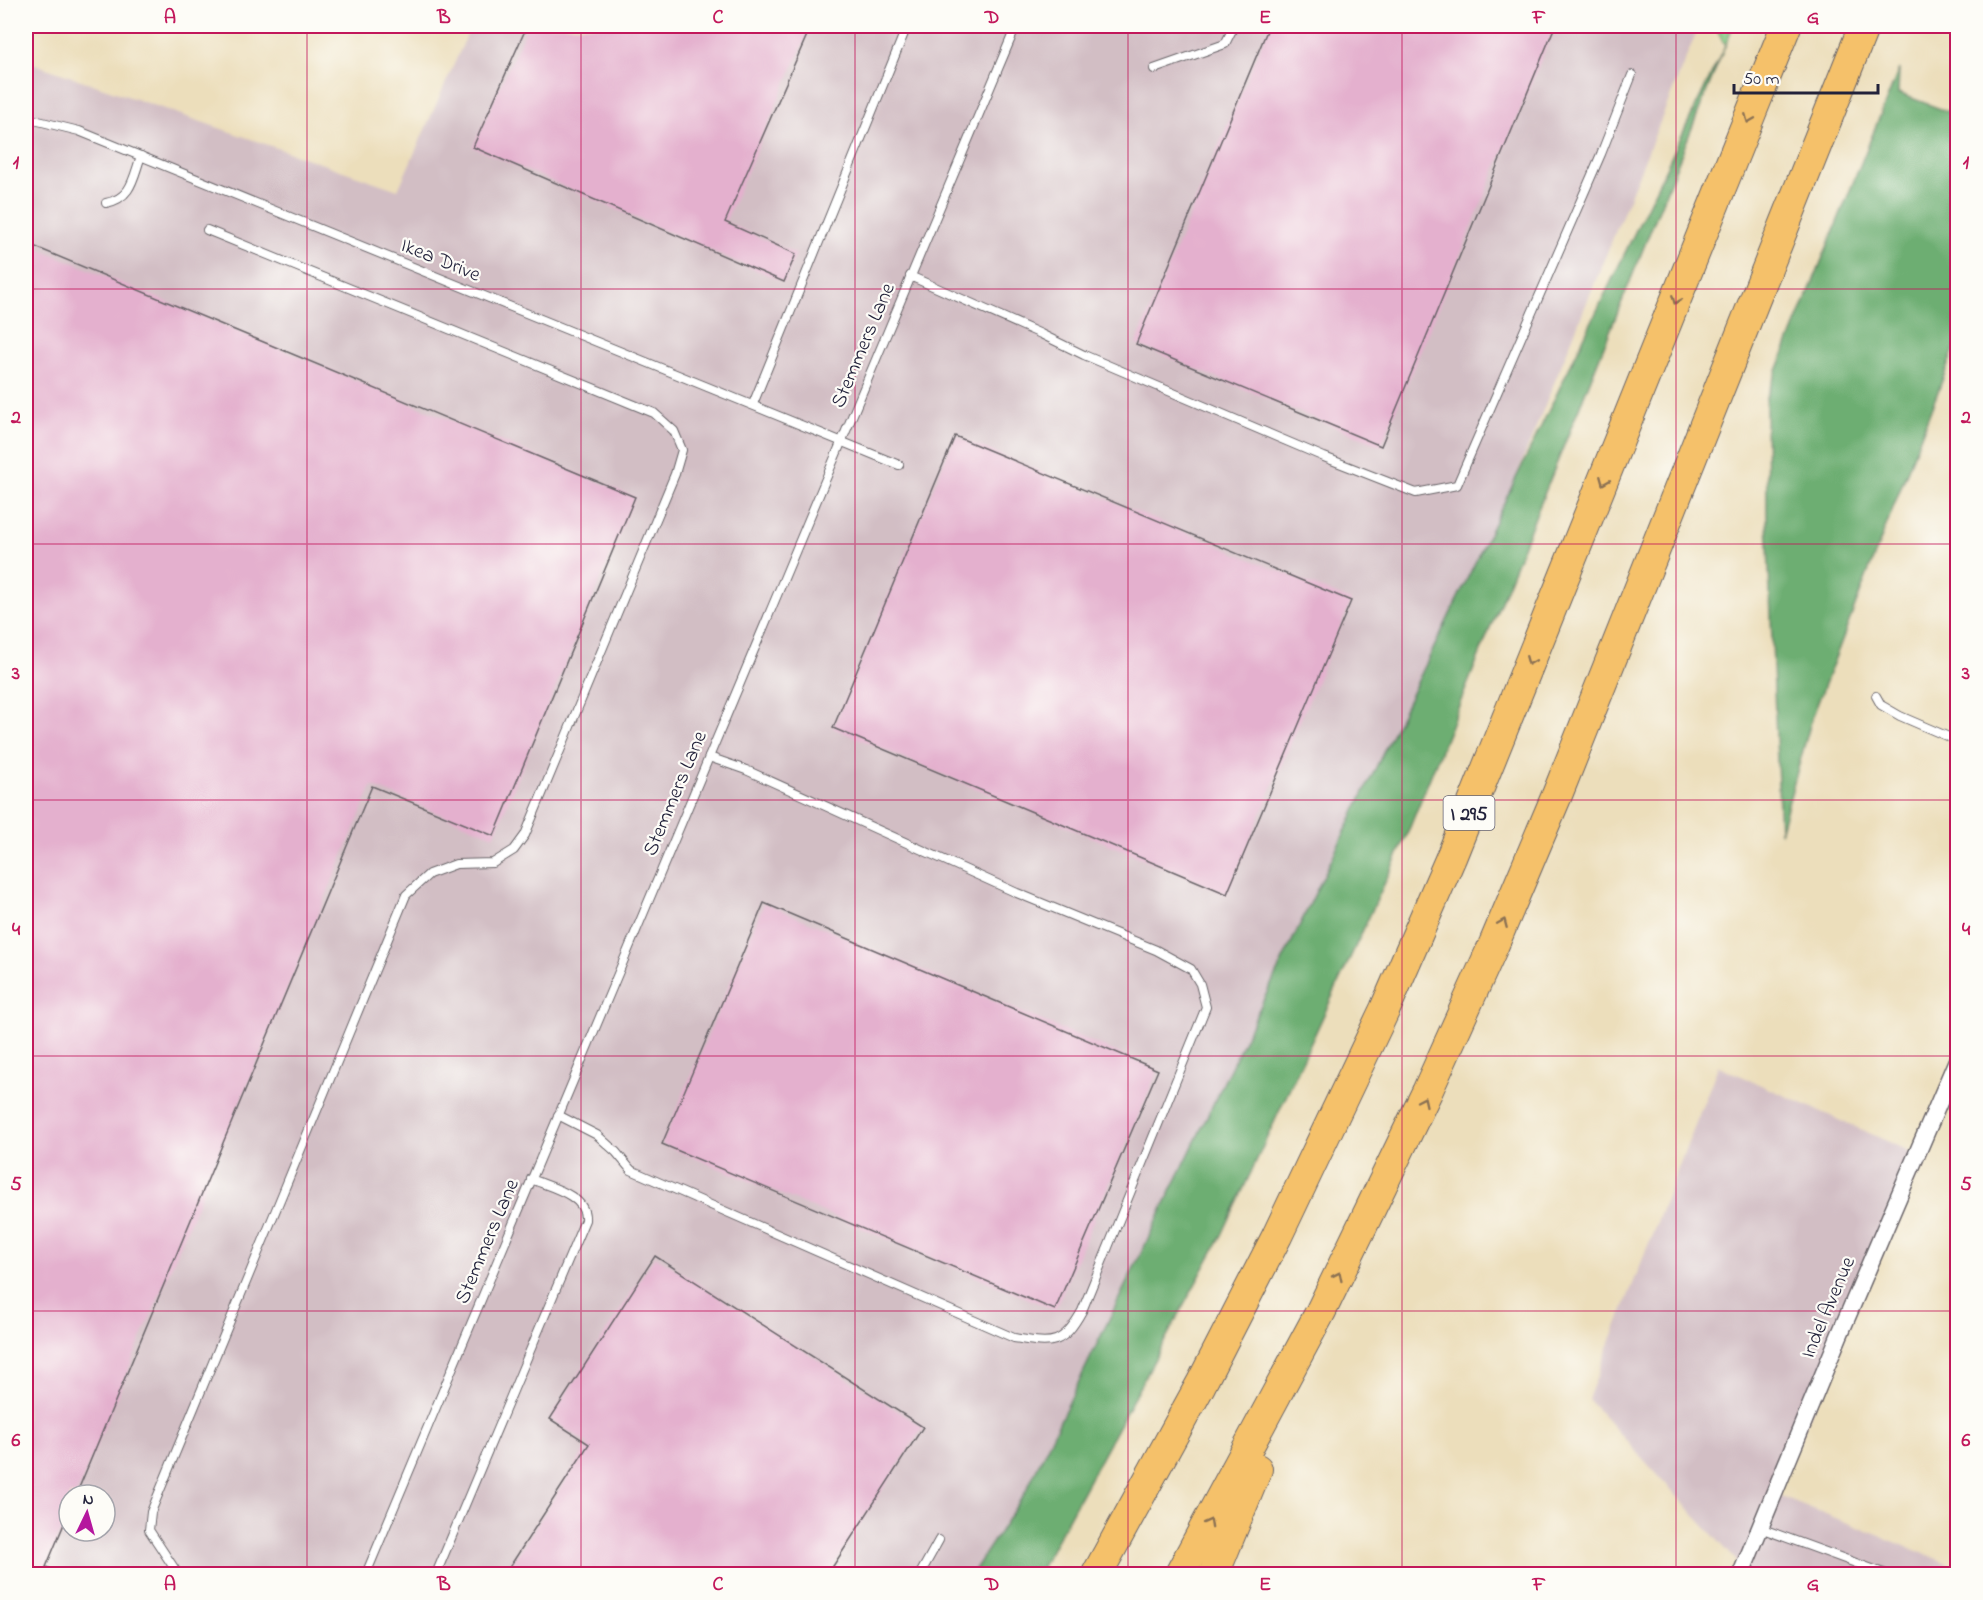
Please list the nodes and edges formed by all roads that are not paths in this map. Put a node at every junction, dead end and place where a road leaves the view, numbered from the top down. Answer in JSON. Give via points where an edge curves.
{"nodes":[{"id":1,"x":907,"y":26,"type":"edge"},
{"id":2,"x":1016,"y":26,"type":"edge"},
{"id":3,"x":1234,"y":26,"type":"edge"},
{"id":4,"x":1786,"y":26,"type":"edge"},
{"id":5,"x":1864,"y":26,"type":"edge"},
{"id":6,"x":1154,"y":69,"type":"dead end"},
{"id":7,"x":1632,"y":75,"type":"dead end"},
{"id":8,"x":26,"y":118,"type":"edge"},
{"id":9,"x":141,"y":156,"type":"junction"},
{"id":10,"x":106,"y":204,"type":"dead end"},
{"id":11,"x":207,"y":230,"type":"dead end"},
{"id":12,"x":910,"y":276,"type":"junction"},
{"id":13,"x":753,"y":404,"type":"junction"},
{"id":14,"x":841,"y":440,"type":"junction"},
{"id":15,"x":899,"y":465,"type":"dead end"},
{"id":16,"x":1876,"y":696,"type":"dead end"},
{"id":17,"x":1958,"y":741,"type":"edge"},
{"id":18,"x":709,"y":757,"type":"junction"},
{"id":19,"x":1958,"y":1058,"type":"edge"},
{"id":20,"x":558,"y":1115,"type":"junction"},
{"id":21,"x":531,"y":1179,"type":"junction"},
{"id":22,"x":1321,"y":1311,"type":"junction"},
{"id":23,"x":1760,"y":1528,"type":"junction"},
{"id":24,"x":939,"y":1540,"type":"dead end"},
{"id":25,"x":178,"y":1575,"type":"edge"},
{"id":26,"x":366,"y":1575,"type":"edge"},
{"id":27,"x":436,"y":1575,"type":"edge"},
{"id":28,"x":920,"y":1575,"type":"edge"},
{"id":29,"x":1097,"y":1575,"type":"edge"},
{"id":30,"x":1180,"y":1575,"type":"edge"},
{"id":31,"x":1214,"y":1575,"type":"edge"},
{"id":32,"x":1741,"y":1575,"type":"edge"},
{"id":33,"x":1886,"y":1575,"type":"edge"}],
"edges":[{"from":1,"to":13,"type":"lane"},
{"from":2,"to":12,"type":"lane","name":"Stemmers Lane"},
{"from":3,"to":6,"type":"lane","via":[[1225,44]]},
{"from":4,"to":29,"type":"highway","number":"I 295","one_way":true,"via":[[1461,833],[1385,1009],[1277,1236]]},
{"from":22,"to":5,"type":"highway","one_way":true,"via":[[1422,1103],[1530,859]]},
{"from":7,"to":12,"type":"lane","via":[[1457,484],[1416,493],[1084,355]]},
{"from":8,"to":9,"type":"lane","name":"Ikea Drive","via":[[78,130]]},
{"from":9,"to":10,"type":"lane","via":[[124,196]]},
{"from":9,"to":13,"type":"lane","name":"Ikea Drive"},
{"from":11,"to":25,"type":"lane","via":[[654,413],[674,431],[682,450],[525,835],[514,850],[493,863],[456,864],[429,874],[406,896],[151,1512],[149,1530]]},
{"from":12,"to":14,"type":"lane","name":"Stemmers Lane"},
{"from":13,"to":14,"type":"lane","name":"Ikea Drive"},
{"from":14,"to":15,"type":"lane","name":"Ikea Drive"},
{"from":14,"to":18,"type":"lane","name":"Stemmers Lane"},
{"from":16,"to":17,"type":"lane","via":[[1881,705],[1900,716]]},
{"from":18,"to":20,"type":"lane","name":"Stemmers Lane"},
{"from":18,"to":20,"type":"lane","via":[[1156,950],[1191,969],[1206,1007],[1082,1311],[1063,1338],[1047,1343],[1014,1338],[631,1170],[597,1135]]},
{"from":19,"to":23,"type":"street","name":"Indel Avenue"},
{"from":20,"to":21,"type":"lane","name":"Stemmers Lane"},
{"from":21,"to":26,"type":"lane","name":"Stemmers Lane"},
{"from":21,"to":27,"type":"lane","via":[[575,1199],[583,1208],[585,1220]]},
{"from":30,"to":22,"type":"highway","one_way":true},
{"from":22,"to":31,"type":"highway"},
{"from":23,"to":32,"type":"street","name":"Indel Avenue"},
{"from":23,"to":33,"type":"lane"},
{"from":24,"to":28,"type":"lane"}]}
